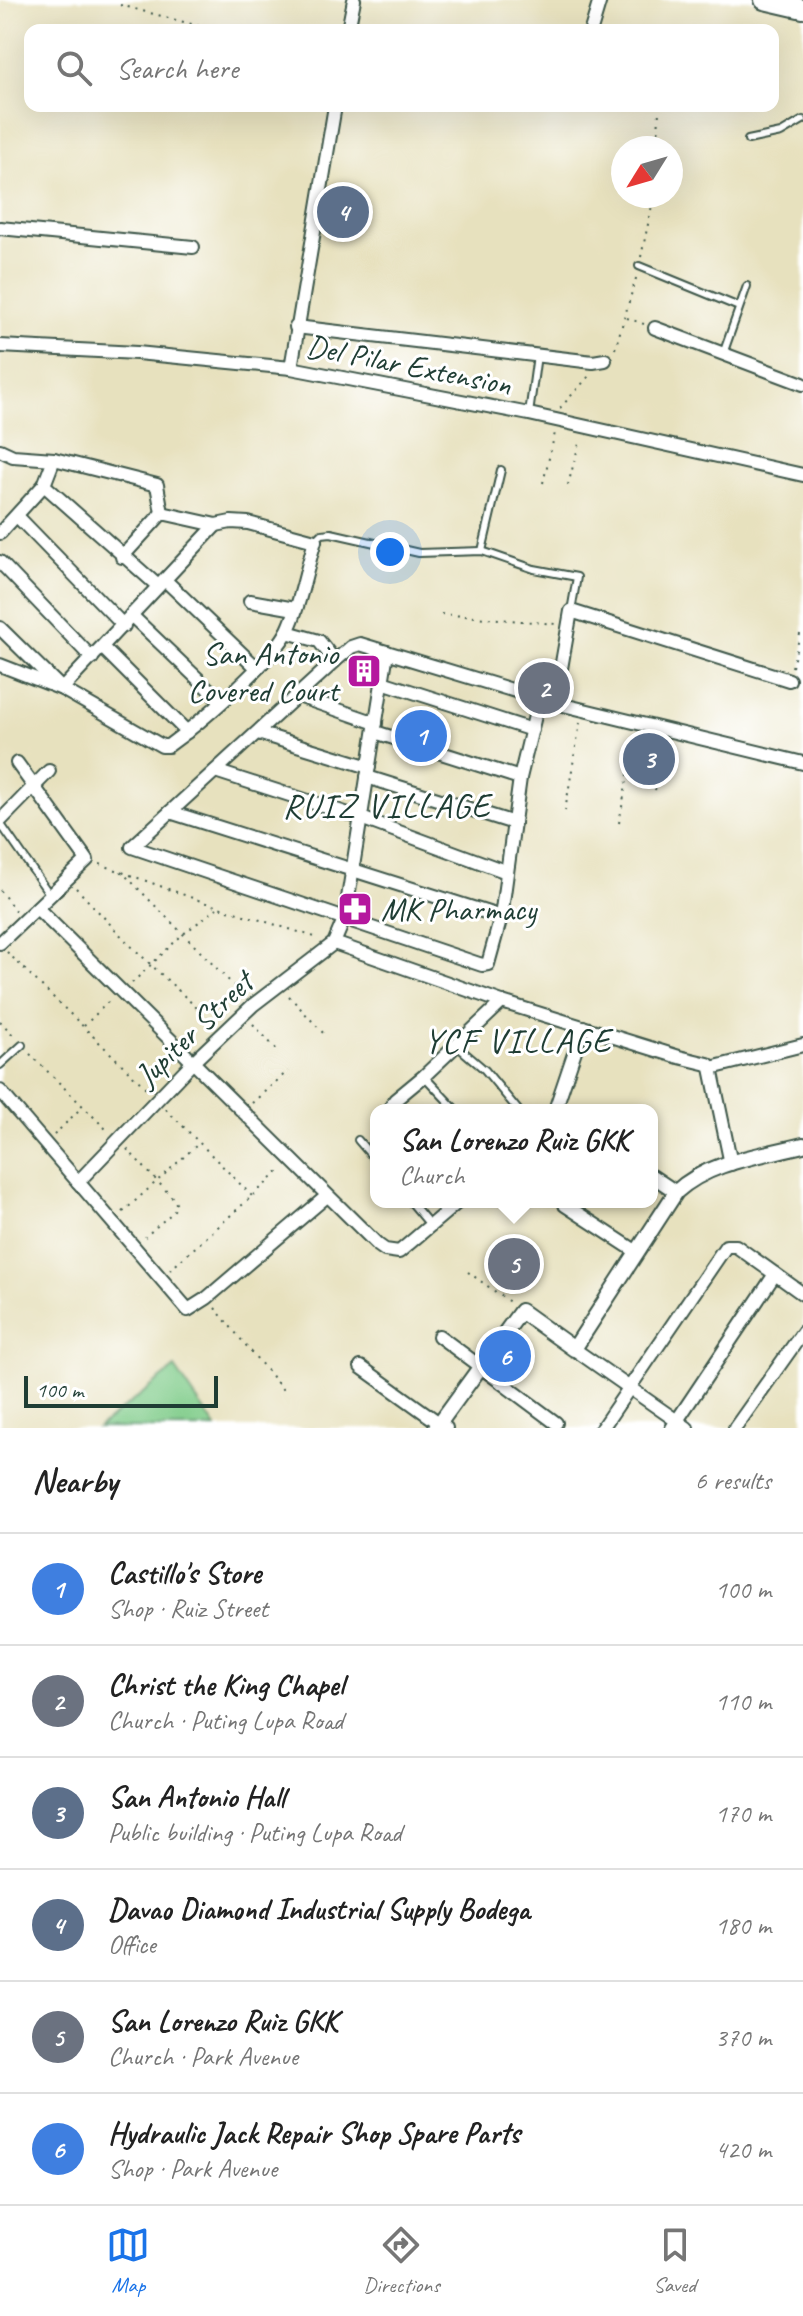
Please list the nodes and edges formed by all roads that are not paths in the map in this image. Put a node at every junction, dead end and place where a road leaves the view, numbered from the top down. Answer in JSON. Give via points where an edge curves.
{"nodes":[{"id":1,"x":354,"y":0,"type":"edge"},
{"id":2,"x":600,"y":0,"type":"edge"},
{"id":3,"x":764,"y":0,"type":"edge"},
{"id":4,"x":803,"y":9,"type":"edge"},
{"id":5,"x":349,"y":24,"type":"edge"},
{"id":6,"x":593,"y":24,"type":"edge"},
{"id":7,"x":334,"y":112,"type":"edge"},
{"id":8,"x":803,"y":120,"type":"edge"},
{"id":9,"x":748,"y":140,"type":"dead end"},
{"id":10,"x":0,"y":228,"type":"edge"},
{"id":11,"x":193,"y":247,"type":"dead end"},
{"id":12,"x":639,"y":266,"type":"road end"},
{"id":13,"x":747,"y":286,"type":"dead end"},
{"id":14,"x":739,"y":307,"type":"junction"},
{"id":15,"x":296,"y":327,"type":"junction"},
{"id":16,"x":655,"y":328,"type":"road end"},
{"id":17,"x":0,"y":346,"type":"edge"},
{"id":18,"x":537,"y":355,"type":"junction"},
{"id":19,"x":723,"y":355,"type":"junction"},
{"id":20,"x":605,"y":360,"type":"road end"},
{"id":21,"x":291,"y":368,"type":"junction"},
{"id":22,"x":803,"y":384,"type":"edge"},
{"id":23,"x":529,"y":414,"type":"junction"},
{"id":24,"x":0,"y":450,"type":"edge"},
{"id":25,"x":54,"y":459,"type":"junction"},
{"id":26,"x":501,"y":470,"type":"dead end"},
{"id":27,"x":803,"y":475,"type":"edge"},
{"id":28,"x":44,"y":485,"type":"junction"},
{"id":29,"x":162,"y":513,"type":"junction"},
{"id":30,"x":17,"y":516,"type":"junction"},
{"id":31,"x":216,"y":525,"type":"junction"},
{"id":32,"x":0,"y":533,"type":"edge"},
{"id":33,"x":315,"y":541,"type":"junction"},
{"id":34,"x":482,"y":551,"type":"junction"},
{"id":35,"x":122,"y":557,"type":"junction"},
{"id":36,"x":0,"y":562,"type":"edge"},
{"id":37,"x":162,"y":584,"type":"junction"},
{"id":38,"x":250,"y":601,"type":"dead end"},
{"id":39,"x":295,"y":609,"type":"junction"},
{"id":40,"x":571,"y":611,"type":"junction"},
{"id":41,"x":127,"y":620,"type":"junction"},
{"id":42,"x":0,"y":628,"type":"edge"},
{"id":43,"x":287,"y":632,"type":"junction"},
{"id":44,"x":103,"y":648,"type":"junction"},
{"id":45,"x":387,"y":652,"type":"junction"},
{"id":46,"x":92,"y":658,"type":"junction"},
{"id":47,"x":335,"y":661,"type":"junction"},
{"id":48,"x":0,"y":665,"type":"edge"},
{"id":49,"x":257,"y":668,"type":"junction"},
{"id":50,"x":789,"y":680,"type":"road end"},
{"id":51,"x":382,"y":682,"type":"junction"},
{"id":52,"x":62,"y":689,"type":"junction"},
{"id":53,"x":298,"y":696,"type":"junction"},
{"id":54,"x":539,"y":699,"type":"junction"},
{"id":55,"x":221,"y":701,"type":"junction"},
{"id":56,"x":555,"y":703,"type":"junction"},
{"id":57,"x":376,"y":727,"type":"junction"},
{"id":58,"x":532,"y":730,"type":"junction"},
{"id":59,"x":187,"y":732,"type":"junction"},
{"id":60,"x":258,"y":733,"type":"junction"},
{"id":61,"x":17,"y":763,"type":"dead end"},
{"id":62,"x":803,"y":763,"type":"edge"},
{"id":63,"x":49,"y":771,"type":"dead end"},
{"id":64,"x":215,"y":771,"type":"junction"},
{"id":65,"x":368,"y":772,"type":"junction"},
{"id":66,"x":520,"y":778,"type":"junction"},
{"id":67,"x":33,"y":786,"type":"junction"},
{"id":68,"x":170,"y":812,"type":"junction"},
{"id":69,"x":361,"y":818,"type":"junction"},
{"id":70,"x":0,"y":822,"type":"edge"},
{"id":71,"x":514,"y":823,"type":"junction"},
{"id":72,"x":352,"y":871,"type":"junction"},
{"id":73,"x":507,"y":872,"type":"junction"},
{"id":74,"x":50,"y":895,"type":"junction"},
{"id":75,"x":37,"y":908,"type":"junction"},
{"id":76,"x":345,"y":917,"type":"junction"},
{"id":77,"x":501,"y":917,"type":"junction"},
{"id":78,"x":334,"y":943,"type":"junction"},
{"id":79,"x":0,"y":944,"type":"edge"},
{"id":80,"x":502,"y":1002,"type":"junction"},
{"id":81,"x":583,"y":1027,"type":"junction"},
{"id":82,"x":22,"y":1045,"type":"road end"},
{"id":83,"x":456,"y":1045,"type":"junction"},
{"id":84,"x":803,"y":1045,"type":"edge"},
{"id":85,"x":193,"y":1062,"type":"junction"},
{"id":86,"x":0,"y":1065,"type":"edge"},
{"id":87,"x":711,"y":1068,"type":"junction"},
{"id":88,"x":424,"y":1076,"type":"junction"},
{"id":89,"x":0,"y":1091,"type":"edge"},
{"id":90,"x":394,"y":1104,"type":"edge"},
{"id":91,"x":450,"y":1104,"type":"edge"},
{"id":92,"x":513,"y":1104,"type":"edge"},
{"id":93,"x":557,"y":1104,"type":"edge"},
{"id":94,"x":358,"y":1140,"type":"dead end"},
{"id":95,"x":803,"y":1145,"type":"edge"},
{"id":96,"x":370,"y":1154,"type":"edge"},
{"id":97,"x":731,"y":1164,"type":"junction"},
{"id":98,"x":658,"y":1180,"type":"edge"},
{"id":99,"x":78,"y":1182,"type":"junction"},
{"id":100,"x":676,"y":1192,"type":"junction"},
{"id":101,"x":327,"y":1196,"type":"junction"},
{"id":102,"x":416,"y":1208,"type":"edge"},
{"id":103,"x":451,"y":1208,"type":"edge"},
{"id":104,"x":570,"y":1208,"type":"edge"},
{"id":105,"x":431,"y":1226,"type":"junction"},
{"id":106,"x":637,"y":1252,"type":"junction"},
{"id":107,"x":775,"y":1274,"type":"junction"},
{"id":108,"x":803,"y":1294,"type":"edge"},
{"id":109,"x":803,"y":1332,"type":"edge"},
{"id":110,"x":439,"y":1336,"type":"dead end"},
{"id":111,"x":574,"y":1349,"type":"junction"},
{"id":112,"x":361,"y":1367,"type":"dead end"},
{"id":113,"x":481,"y":1367,"type":"junction"},
{"id":114,"x":629,"y":1388,"type":"junction"},
{"id":115,"x":556,"y":1423,"type":"dead end"},
{"id":116,"x":440,"y":1426,"type":"edge"},
{"id":117,"x":679,"y":1426,"type":"edge"},
{"id":118,"x":602,"y":1428,"type":"edge"},
{"id":119,"x":735,"y":1428,"type":"edge"}],
"edges":[{"from":1,"to":5,"type":"street"},
{"from":2,"to":6,"type":"street"},
{"from":3,"to":4,"type":"main road"},
{"from":7,"to":15,"type":"street"},
{"from":8,"to":9,"type":"lane","via":[[781,133]]},
{"from":10,"to":11,"type":"street"},
{"from":12,"to":14,"type":"lane"},
{"from":13,"to":14,"type":"lane"},
{"from":14,"to":19,"type":"lane"},
{"from":15,"to":18,"type":"street"},
{"from":15,"to":21,"type":"street"},
{"from":16,"to":19,"type":"street"},
{"from":17,"to":21,"type":"street","name":"Del Pilar Extension"},
{"from":18,"to":20,"type":"street"},
{"from":18,"to":23,"type":"lane"},
{"from":19,"to":22,"type":"street"},
{"from":21,"to":23,"type":"street","name":"Del Pilar Extension"},
{"from":23,"to":27,"type":"street","name":"Del Pilar Extension"},
{"from":24,"to":25,"type":"street"},
{"from":25,"to":28,"type":"street"},
{"from":25,"to":29,"type":"street","via":[[157,485]]},
{"from":26,"to":34,"type":"lane"},
{"from":28,"to":30,"type":"street"},
{"from":28,"to":35,"type":"street"},
{"from":29,"to":31,"type":"street"},
{"from":29,"to":35,"type":"street"},
{"from":30,"to":32,"type":"street"},
{"from":30,"to":41,"type":"street"},
{"from":31,"to":33,"type":"street","via":[[248,523]]},
{"from":31,"to":37,"type":"street"},
{"from":33,"to":34,"type":"lane","via":[[331,533],[419,553]]},
{"from":33,"to":39,"type":"street"},
{"from":34,"to":40,"type":"lane","via":[[577,577]]},
{"from":35,"to":37,"type":"street"},
{"from":36,"to":46,"type":"street"},
{"from":37,"to":41,"type":"street"},
{"from":37,"to":49,"type":"street"},
{"from":38,"to":39,"type":"street"},
{"from":39,"to":43,"type":"street"},
{"from":40,"to":50,"type":"street"},
{"from":40,"to":56,"type":"street"},
{"from":41,"to":44,"type":"street"},
{"from":41,"to":55,"type":"street"},
{"from":42,"to":52,"type":"street"},
{"from":43,"to":47,"type":"street","via":[[319,641]]},
{"from":43,"to":49,"type":"street"},
{"from":44,"to":46,"type":"street"},
{"from":44,"to":59,"type":"street"},
{"from":45,"to":47,"type":"street","via":[[354,645]]},
{"from":45,"to":51,"type":"street","name":"Jupiter Street"},
{"from":45,"to":54,"type":"street"},
{"from":46,"to":52,"type":"street"},
{"from":47,"to":53,"type":"street"},
{"from":48,"to":52,"type":"street"},
{"from":49,"to":55,"type":"street"},
{"from":51,"to":57,"type":"street","name":"Jupiter Street"},
{"from":51,"to":58,"type":"street"},
{"from":52,"to":59,"type":"street","via":[[162,746]]},
{"from":53,"to":57,"type":"street"},
{"from":53,"to":60,"type":"street"},
{"from":54,"to":56,"type":"street"},
{"from":54,"to":58,"type":"street"},
{"from":55,"to":59,"type":"street"},
{"from":56,"to":62,"type":"street"},
{"from":57,"to":65,"type":"street","name":"Jupiter Street"},
{"from":57,"to":66,"type":"street"},
{"from":58,"to":66,"type":"street"},
{"from":60,"to":64,"type":"street"},
{"from":60,"to":65,"type":"street"},
{"from":61,"to":67,"type":"street"},
{"from":63,"to":67,"type":"street"},
{"from":64,"to":68,"type":"street"},
{"from":64,"to":69,"type":"street"},
{"from":65,"to":69,"type":"street","name":"Jupiter Street"},
{"from":65,"to":71,"type":"street"},
{"from":66,"to":71,"type":"street"},
{"from":67,"to":70,"type":"street"},
{"from":67,"to":74,"type":"street","via":[[87,860]]},
{"from":68,"to":72,"type":"street"},
{"from":68,"to":76,"type":"street","via":[[132,847]]},
{"from":69,"to":72,"type":"street","name":"Jupiter Street"},
{"from":69,"to":73,"type":"street"},
{"from":70,"to":74,"type":"lane"},
{"from":71,"to":73,"type":"street"},
{"from":72,"to":76,"type":"street","name":"Jupiter Street"},
{"from":72,"to":77,"type":"street"},
{"from":73,"to":77,"type":"street"},
{"from":74,"to":75,"type":"street"},
{"from":75,"to":79,"type":"street"},
{"from":75,"to":85,"type":"street"},
{"from":76,"to":77,"type":"street","via":[[482,965],[488,964]]},
{"from":76,"to":78,"type":"street","name":"Jupiter Street"},
{"from":78,"to":80,"type":"street"},
{"from":78,"to":85,"type":"street","name":"Jupiter Street","via":[[248,1010]]},
{"from":80,"to":81,"type":"street"},
{"from":80,"to":83,"type":"street"},
{"from":81,"to":87,"type":"street"},
{"from":81,"to":93,"type":"street"},
{"from":82,"to":86,"type":"lane"},
{"from":83,"to":88,"type":"street"},
{"from":83,"to":92,"type":"lane"},
{"from":84,"to":87,"type":"street"},
{"from":85,"to":99,"type":"street","name":"Jupiter Street"},
{"from":85,"to":101,"type":"street"},
{"from":87,"to":97,"type":"street"},
{"from":88,"to":90,"type":"street"},
{"from":88,"to":91,"type":"lane"},
{"from":89,"to":99,"type":"street"},
{"from":94,"to":96,"type":"lane"},
{"from":95,"to":97,"type":"street"},
{"from":97,"to":100,"type":"street","via":[[700,1174]]},
{"from":98,"to":100,"type":"street"},
{"from":99,"to":101,"type":"street","via":[[188,1310]]},
{"from":100,"to":106,"type":"street"},
{"from":101,"to":105,"type":"street","via":[[378,1245],[393,1252]]},
{"from":102,"to":105,"type":"lane"},
{"from":103,"to":105,"type":"street"},
{"from":104,"to":106,"type":"street"},
{"from":106,"to":111,"type":"street"},
{"from":107,"to":108,"type":"street"},
{"from":107,"to":114,"type":"street","via":[[736,1246],[726,1246]]},
{"from":107,"to":117,"type":"street"},
{"from":109,"to":119,"type":"street"},
{"from":110,"to":113,"type":"street"},
{"from":111,"to":113,"type":"street","via":[[521,1311]]},
{"from":111,"to":114,"type":"street"},
{"from":112,"to":116,"type":"street"},
{"from":113,"to":115,"type":"street"},
{"from":113,"to":116,"type":"street"},
{"from":114,"to":117,"type":"street"},
{"from":114,"to":118,"type":"street"}]}
